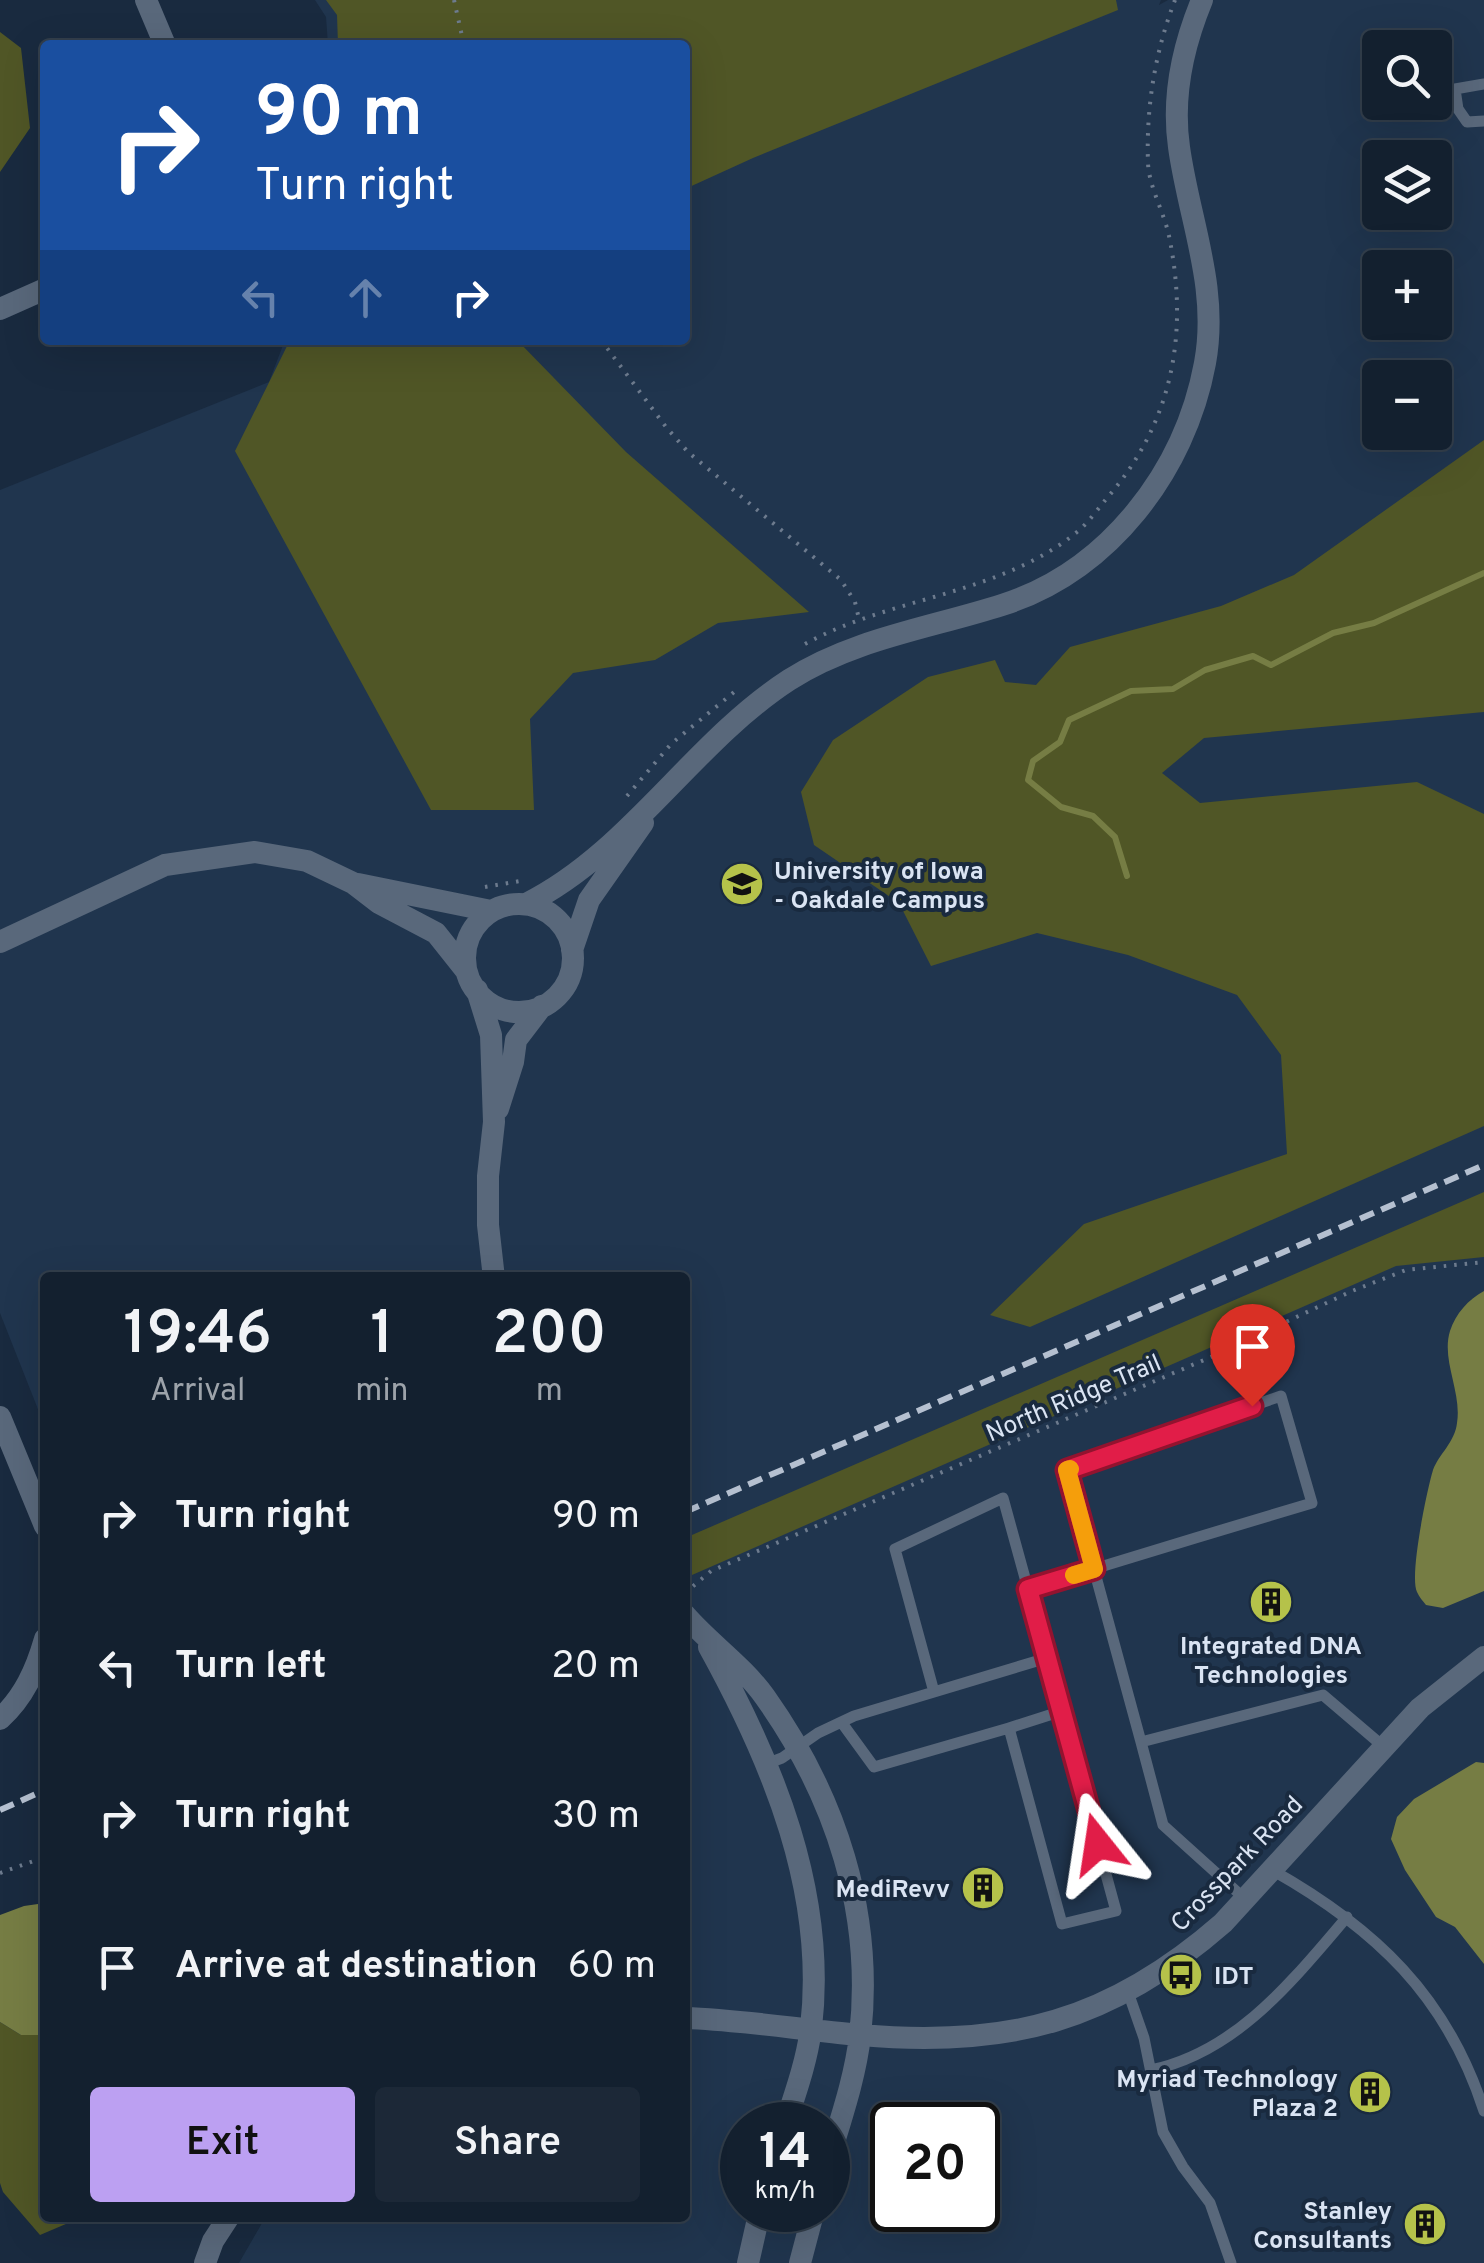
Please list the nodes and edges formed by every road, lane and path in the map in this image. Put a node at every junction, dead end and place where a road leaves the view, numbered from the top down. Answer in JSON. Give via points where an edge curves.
{"nodes":[{"id":1,"x":146,"y":0,"type":"edge"},
{"id":2,"x":454,"y":0,"type":"edge"},
{"id":3,"x":1175,"y":0,"type":"edge"},
{"id":4,"x":1202,"y":0,"type":"edge"},
{"id":5,"x":163,"y":40,"type":"edge"},
{"id":6,"x":463,"y":40,"type":"edge"},
{"id":7,"x":1484,"y":84,"type":"edge"},
{"id":8,"x":1484,"y":120,"type":"edge"},
{"id":9,"x":40,"y":291,"type":"edge"},
{"id":10,"x":0,"y":308,"type":"edge"},
{"id":11,"x":606,"y":345,"type":"edge"},
{"id":12,"x":860,"y":618,"type":"junction"},
{"id":13,"x":798,"y":649,"type":"dead end"},
{"id":14,"x":749,"y":681,"type":"dead end"},
{"id":15,"x":657,"y":801,"type":"junction"},
{"id":16,"x":620,"y":804,"type":"dead end"},
{"id":17,"x":353,"y":883,"type":"junction"},
{"id":18,"x":478,"y":887,"type":"dead end"},
{"id":19,"x":523,"y":892,"type":"junction"},
{"id":20,"x":491,"y":911,"type":"junction"},
{"id":21,"x":0,"y":942,"type":"edge"},
{"id":22,"x":572,"y":950,"type":"junction"},
{"id":23,"x":472,"y":981,"type":"junction"},
{"id":24,"x":542,"y":1006,"type":"junction"},
{"id":25,"x":494,"y":1122,"type":"junction"},
{"id":26,"x":1484,"y":1262,"type":"edge"},
{"id":27,"x":493,"y":1272,"type":"edge"},
{"id":28,"x":0,"y":1417,"type":"edge"},
{"id":29,"x":40,"y":1514,"type":"edge"},
{"id":30,"x":1094,"y":1569,"type":"junction"},
{"id":31,"x":690,"y":1589,"type":"edge"},
{"id":32,"x":1028,"y":1589,"type":"junction"},
{"id":33,"x":690,"y":1621,"type":"edge"},
{"id":34,"x":701,"y":1633,"type":"junction"},
{"id":35,"x":40,"y":1655,"type":"edge"},
{"id":36,"x":1484,"y":1657,"type":"edge"},
{"id":37,"x":1048,"y":1658,"type":"junction"},
{"id":38,"x":934,"y":1692,"type":"junction"},
{"id":39,"x":1062,"y":1711,"type":"junction"},
{"id":40,"x":0,"y":1719,"type":"edge"},
{"id":41,"x":842,"y":1723,"type":"junction"},
{"id":42,"x":1009,"y":1728,"type":"junction"},
{"id":43,"x":1141,"y":1742,"type":"junction"},
{"id":44,"x":796,"y":1746,"type":"junction"},
{"id":45,"x":1384,"y":1747,"type":"junction"},
{"id":46,"x":766,"y":1764,"type":"junction"},
{"id":47,"x":40,"y":1859,"type":"edge"},
{"id":48,"x":1271,"y":1870,"type":"junction"},
{"id":49,"x":0,"y":1873,"type":"edge"},
{"id":50,"x":1245,"y":1899,"type":"junction"},
{"id":51,"x":1347,"y":1917,"type":"junction"},
{"id":52,"x":1128,"y":1992,"type":"junction"},
{"id":53,"x":690,"y":2018,"type":"edge"},
{"id":54,"x":811,"y":2029,"type":"junction"},
{"id":55,"x":860,"y":2035,"type":"junction"},
{"id":56,"x":1151,"y":2070,"type":"junction"},
{"id":57,"x":791,"y":2102,"type":"edge"},
{"id":58,"x":845,"y":2102,"type":"edge"},
{"id":59,"x":1484,"y":2111,"type":"edge"},
{"id":60,"x":225,"y":2222,"type":"edge"},
{"id":61,"x":755,"y":2232,"type":"edge"},
{"id":62,"x":808,"y":2232,"type":"edge"},
{"id":63,"x":205,"y":2263,"type":"edge"},
{"id":64,"x":748,"y":2263,"type":"edge"},
{"id":65,"x":800,"y":2263,"type":"edge"},
{"id":66,"x":1231,"y":2263,"type":"edge"}],
"edges":[{"from":1,"to":5,"type":"street"},
{"from":2,"to":6,"type":"path"},
{"from":3,"to":12,"type":"path","via":[[1157,46],[1148,168],[1168,233],[1179,324],[1169,386],[1152,432],[1122,482],[1078,531],[1032,561]]},
{"from":4,"to":15,"type":"street","via":[[1177,98],[1178,146],[1209,299],[1206,360],[1172,462],[1143,504],[1083,562],[1007,603],[882,638],[790,680],[706,748]]},
{"from":7,"to":8,"type":"lane","via":[[1455,89],[1466,122]]},
{"from":9,"to":10,"type":"street"},
{"from":11,"to":12,"type":"path","via":[[676,438],[841,580]]},
{"from":12,"to":13,"type":"path"},
{"from":14,"to":16,"type":"path","via":[[671,744]]},
{"from":15,"to":19,"type":"street","via":[[567,880]]},
{"from":15,"to":22,"type":"street","via":[[590,900]]},
{"from":17,"to":20,"type":"street"},
{"from":17,"to":21,"type":"street","via":[[308,861],[255,852],[165,865]]},
{"from":17,"to":23,"type":"street","via":[[436,933]]},
{"from":18,"to":19,"type":"path"},
{"from":19,"to":20,"type":"street"},
{"from":19,"to":22,"type":"street","via":[[558,920]]},
{"from":20,"to":23,"type":"street","via":[[468,937]]},
{"from":22,"to":24,"type":"street","via":[[564,987]]},
{"from":23,"to":24,"type":"street","via":[[502,1009]]},
{"from":23,"to":25,"type":"street","via":[[491,1035]]},
{"from":24,"to":25,"type":"street","via":[[516,1040]]},
{"from":25,"to":27,"type":"street","via":[[488,1176]]},
{"from":26,"to":31,"type":"path","name":"North Ridge Trail","via":[[1406,1270],[1352,1291],[712,1571]]},
{"from":28,"to":29,"type":"street"},
{"from":30,"to":30,"type":"lane","via":[[1312,1503],[1281,1396],[1067,1470]]},
{"from":30,"to":32,"type":"lane"},
{"from":30,"to":43,"type":"lane"},
{"from":32,"to":37,"type":"lane"},
{"from":32,"to":38,"type":"lane","via":[[1003,1498],[895,1549]]},
{"from":33,"to":34,"type":"street"},
{"from":34,"to":44,"type":"street","via":[[739,1665]]},
{"from":34,"to":46,"type":"street"},
{"from":35,"to":40,"type":"street","via":[[16,1704]]},
{"from":36,"to":45,"type":"street","name":"Crosspark Road"},
{"from":37,"to":38,"type":"lane"},
{"from":37,"to":39,"type":"lane"},
{"from":38,"to":41,"type":"lane"},
{"from":39,"to":42,"type":"lane"},
{"from":39,"to":42,"type":"lane","via":[[1116,1911],[1062,1924]]},
{"from":41,"to":42,"type":"lane","via":[[874,1767]]},
{"from":41,"to":44,"type":"lane"},
{"from":43,"to":45,"type":"lane","via":[[1323,1695]]},
{"from":43,"to":50,"type":"lane","via":[[1163,1825]]},
{"from":44,"to":46,"type":"lane"},
{"from":44,"to":55,"type":"street","via":[[824,1798],[851,1877],[860,1920]]},
{"from":45,"to":48,"type":"street","name":"Crosspark Road"},
{"from":46,"to":54,"type":"street","via":[[811,1918]]},
{"from":47,"to":49,"type":"path"},
{"from":48,"to":50,"type":"street","name":"Crosspark Road"},
{"from":48,"to":51,"type":"lane"},
{"from":50,"to":52,"type":"street","name":"Crosspark Road","via":[[1187,1954]]},
{"from":51,"to":56,"type":"lane","via":[[1301,1972],[1238,2029],[1208,2050]]},
{"from":51,"to":59,"type":"lane","via":[[1417,1983],[1444,2021]]},
{"from":52,"to":55,"type":"street","name":"Crosspark Road","via":[[1069,2018],[1004,2032],[930,2039]]},
{"from":52,"to":56,"type":"lane"},
{"from":53,"to":54,"type":"street","name":"Crosspark Road"},
{"from":54,"to":55,"type":"street","name":"Crosspark Road"},
{"from":54,"to":57,"type":"street"},
{"from":55,"to":58,"type":"street"},
{"from":56,"to":66,"type":"lane","via":[[1164,2132],[1210,2204]]},
{"from":60,"to":63,"type":"street"},
{"from":61,"to":64,"type":"street"},
{"from":62,"to":65,"type":"street"}]}
